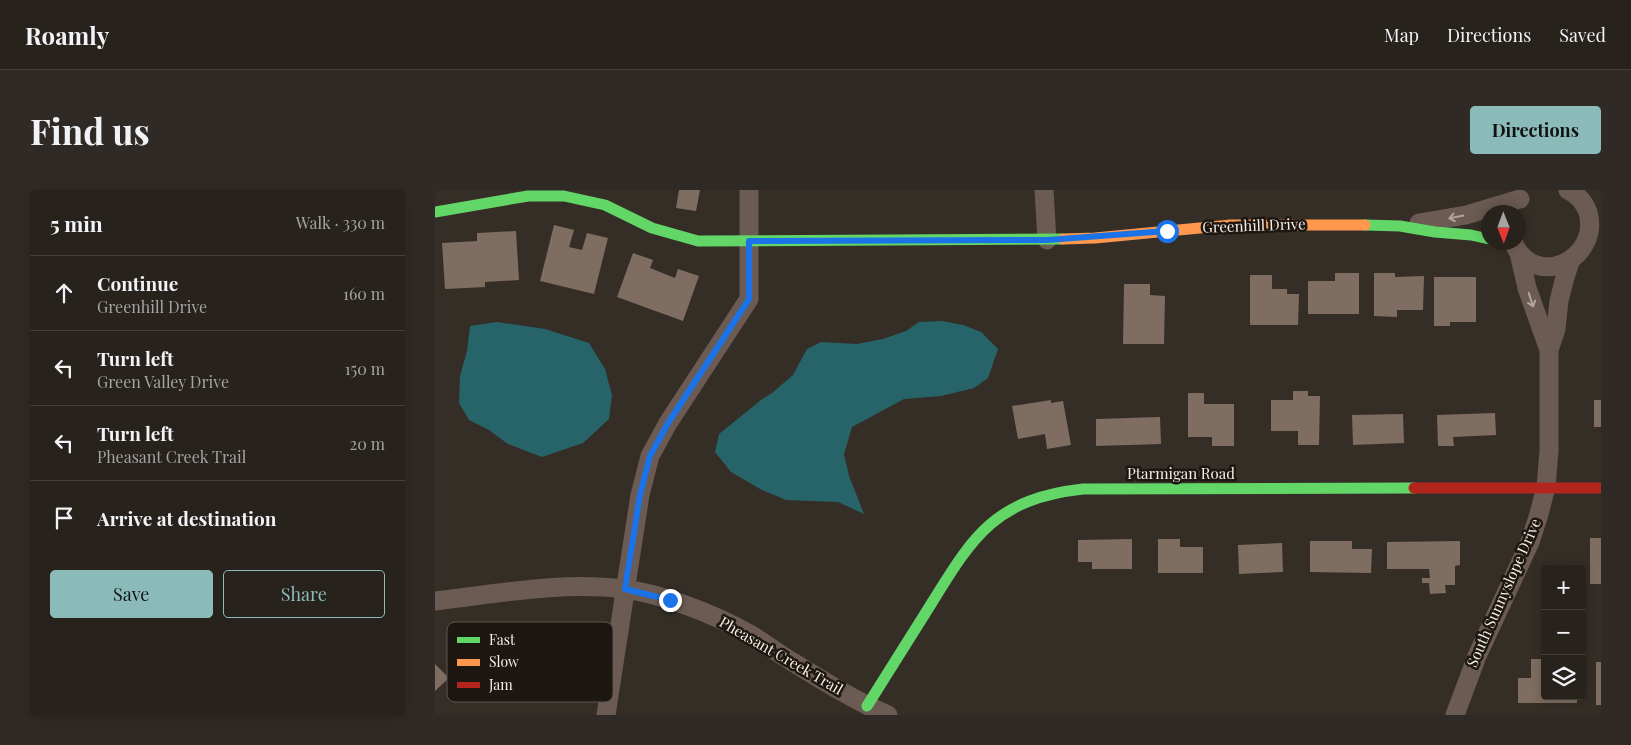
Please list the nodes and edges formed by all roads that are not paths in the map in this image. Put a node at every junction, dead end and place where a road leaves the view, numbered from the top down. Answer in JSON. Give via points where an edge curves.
{"nodes":[{"id":1,"x":749,"y":190,"type":"edge"},
{"id":2,"x":1044,"y":190,"type":"edge"},
{"id":3,"x":1583,"y":199,"type":"edge"},
{"id":4,"x":1522,"y":201,"type":"edge"},
{"id":5,"x":435,"y":212,"type":"edge"},
{"id":6,"x":1400,"y":226,"type":"junction"},
{"id":7,"x":1481,"y":237,"type":"edge"},
{"id":8,"x":1047,"y":240,"type":"junction"},
{"id":9,"x":749,"y":241,"type":"junction"},
{"id":10,"x":1601,"y":248,"type":"edge"},
{"id":11,"x":1513,"y":250,"type":"edge"},
{"id":12,"x":1516,"y":250,"type":"edge"},
{"id":13,"x":1575,"y":259,"type":"junction"},
{"id":14,"x":1549,"y":350,"type":"junction"},
{"id":15,"x":1546,"y":487,"type":"junction"},
{"id":16,"x":1601,"y":488,"type":"edge"},
{"id":17,"x":625,"y":589,"type":"junction"},
{"id":18,"x":435,"y":601,"type":"edge"},
{"id":19,"x":613,"y":669,"type":"edge"},
{"id":20,"x":608,"y":702,"type":"edge"},
{"id":21,"x":867,"y":706,"type":"junction"},
{"id":22,"x":606,"y":715,"type":"edge"},
{"id":23,"x":889,"y":715,"type":"edge"},
{"id":24,"x":1455,"y":715,"type":"edge"}],
"edges":[{"from":1,"to":9,"type":"street"},
{"from":2,"to":8,"type":"street"},
{"from":3,"to":13,"type":"street","name":"South Sunnyslope Drive","via":[[1590,216],[1590,237]]},
{"from":4,"to":6,"type":"street","name":"Greenhill Drive","one_way":true},
{"from":5,"to":9,"type":"street","name":"Greenhill Drive","via":[[528,196],[564,196],[605,205],[652,228],[698,241]]},
{"from":6,"to":7,"type":"street","name":"Greenhill Drive"},
{"from":6,"to":8,"type":"street","name":"Greenhill Drive","via":[[1231,225]]},
{"from":8,"to":9,"type":"street","name":"Greenhill Drive"},
{"from":9,"to":17,"type":"street","via":[[749,299],[650,456],[640,495]]},
{"from":10,"to":13,"type":"street"},
{"from":11,"to":14,"type":"street","name":"South Sunnyslope Drive","one_way":true},
{"from":12,"to":13,"type":"street","via":[[1526,260],[1548,267]]},
{"from":13,"to":14,"type":"street","name":"South Sunnyslope Drive","via":[[1565,277]]},
{"from":14,"to":15,"type":"street","name":"South Sunnyslope Drive"},
{"from":15,"to":16,"type":"street","name":"Ptarmigan Road"},
{"from":15,"to":21,"type":"street","name":"Ptarmigan Road","via":[[1083,489],[1044,494],[1005,512],[973,540]]},
{"from":15,"to":24,"type":"street","name":"South Sunnyslope Drive","via":[[1530,542],[1477,656]]},
{"from":17,"to":18,"type":"street","name":"Pheasant Creek Trail","via":[[565,587]]},
{"from":17,"to":19,"type":"street"},
{"from":17,"to":21,"type":"street","name":"Pheasant Creek Trail","via":[[679,603],[735,627]]},
{"from":20,"to":22,"type":"street"},
{"from":21,"to":23,"type":"street","name":"Pheasant Creek Trail"}]}
